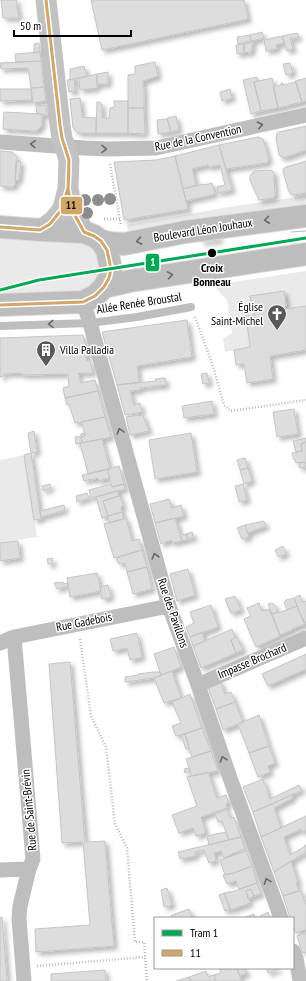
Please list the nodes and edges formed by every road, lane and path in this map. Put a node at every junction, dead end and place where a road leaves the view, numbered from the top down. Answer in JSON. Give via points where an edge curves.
{"nodes":[{"id":1,"x":46,"y":0,"type":"edge"},
{"id":2,"x":306,"y":114,"type":"edge"},
{"id":3,"x":0,"y":142,"type":"edge"},
{"id":4,"x":65,"y":147,"type":"junction"},
{"id":5,"x":68,"y":188,"type":"junction"},
{"id":6,"x":306,"y":216,"type":"edge"},
{"id":7,"x":0,"y":227,"type":"edge"},
{"id":8,"x":40,"y":230,"type":"junction"},
{"id":9,"x":92,"y":236,"type":"junction"},
{"id":10,"x":306,"y":254,"type":"edge"},
{"id":11,"x":104,"y":287,"type":"junction"},
{"id":12,"x":83,"y":302,"type":"junction"},
{"id":13,"x":0,"y":305,"type":"edge"},
{"id":14,"x":191,"y":307,"type":"joint"},
{"id":15,"x":90,"y":323,"type":"junction"},
{"id":16,"x":0,"y":326,"type":"edge"},
{"id":17,"x":306,"y":400,"type":"edge"},
{"id":18,"x":169,"y":606,"type":"junction"},
{"id":19,"x":78,"y":624,"type":"junction"},
{"id":20,"x":14,"y":637,"type":"junction"},
{"id":21,"x":306,"y":638,"type":"edge"},
{"id":22,"x":0,"y":643,"type":"edge"},
{"id":23,"x":198,"y":685,"type":"junction"},
{"id":24,"x":29,"y":868,"type":"junction"},
{"id":25,"x":0,"y":870,"type":"edge"},
{"id":26,"x":281,"y":917,"type":"edge"},
{"id":27,"x":294,"y":953,"type":"edge"},
{"id":28,"x":145,"y":957,"type":"junction"},
{"id":29,"x":24,"y":974,"type":"edge"},
{"id":30,"x":147,"y":981,"type":"edge"},
{"id":31,"x":300,"y":981,"type":"edge"}],
"edges":[{"from":1,"to":4,"type":"street","via":[[60,126]]},
{"from":4,"to":2,"type":"street","name":"Rue de la Convention","one_way":true,"via":[[156,148]]},
{"from":4,"to":3,"type":"street","name":"Rue de la Convention","one_way":true},
{"from":4,"to":5,"type":"street","via":[[69,160]]},
{"from":5,"to":8,"type":"street","via":[[62,209],[50,224]]},
{"from":5,"to":9,"type":"street","via":[[72,210]]},
{"from":6,"to":9,"type":"main road","name":"Boulevard Léon Jouhaux","one_way":true,"via":[[185,232],[124,244],[110,243]]},
{"from":7,"to":8,"type":"main road","name":"Boulevard Léon Jouhaux"},
{"from":8,"to":9,"type":"main road","name":"Boulevard Léon Jouhaux"},
{"from":9,"to":11,"type":"main road","via":[[107,250],[111,269]]},
{"from":11,"to":10,"type":"main road","one_way":true,"via":[[130,280]]},
{"from":11,"to":12,"type":"main road","via":[[95,296]]},
{"from":12,"to":13,"type":"main road"},
{"from":12,"to":15,"type":"street","name":"Rue des Pavillons"},
{"from":14,"to":15,"type":"lane","name":"Allée Renée Broustal"},
{"from":14,"to":17,"type":"path","via":[[213,366],[224,405],[231,411]]},
{"from":15,"to":16,"type":"lane","name":"Allée Renée Broustal","one_way":true},
{"from":18,"to":15,"type":"street","name":"Rue des Pavillons","one_way":true},
{"from":18,"to":19,"type":"street","name":"Rue Gadebois"},
{"from":18,"to":23,"type":"street","name":"Rue des Pavillons"},
{"from":19,"to":20,"type":"street","name":"Rue Gadebois"},
{"from":19,"to":28,"type":"path","via":[[91,716],[106,747],[115,824],[127,848],[135,942],[144,942]]},
{"from":20,"to":22,"type":"street","name":"Rue Gadebois"},
{"from":20,"to":24,"type":"street","name":"Rue de Saint-Brévin","via":[[33,859]]},
{"from":21,"to":23,"type":"street","name":"Impasse Brochard"},
{"from":26,"to":23,"type":"street","name":"Rue des Pavillons","one_way":true},
{"from":24,"to":25,"type":"street"},
{"from":24,"to":29,"type":"street","name":"Rue de Saint-Brévin","via":[[19,919]]},
{"from":27,"to":31,"type":"street"},
{"from":28,"to":29,"type":"path"},
{"from":28,"to":30,"type":"path"}]}
